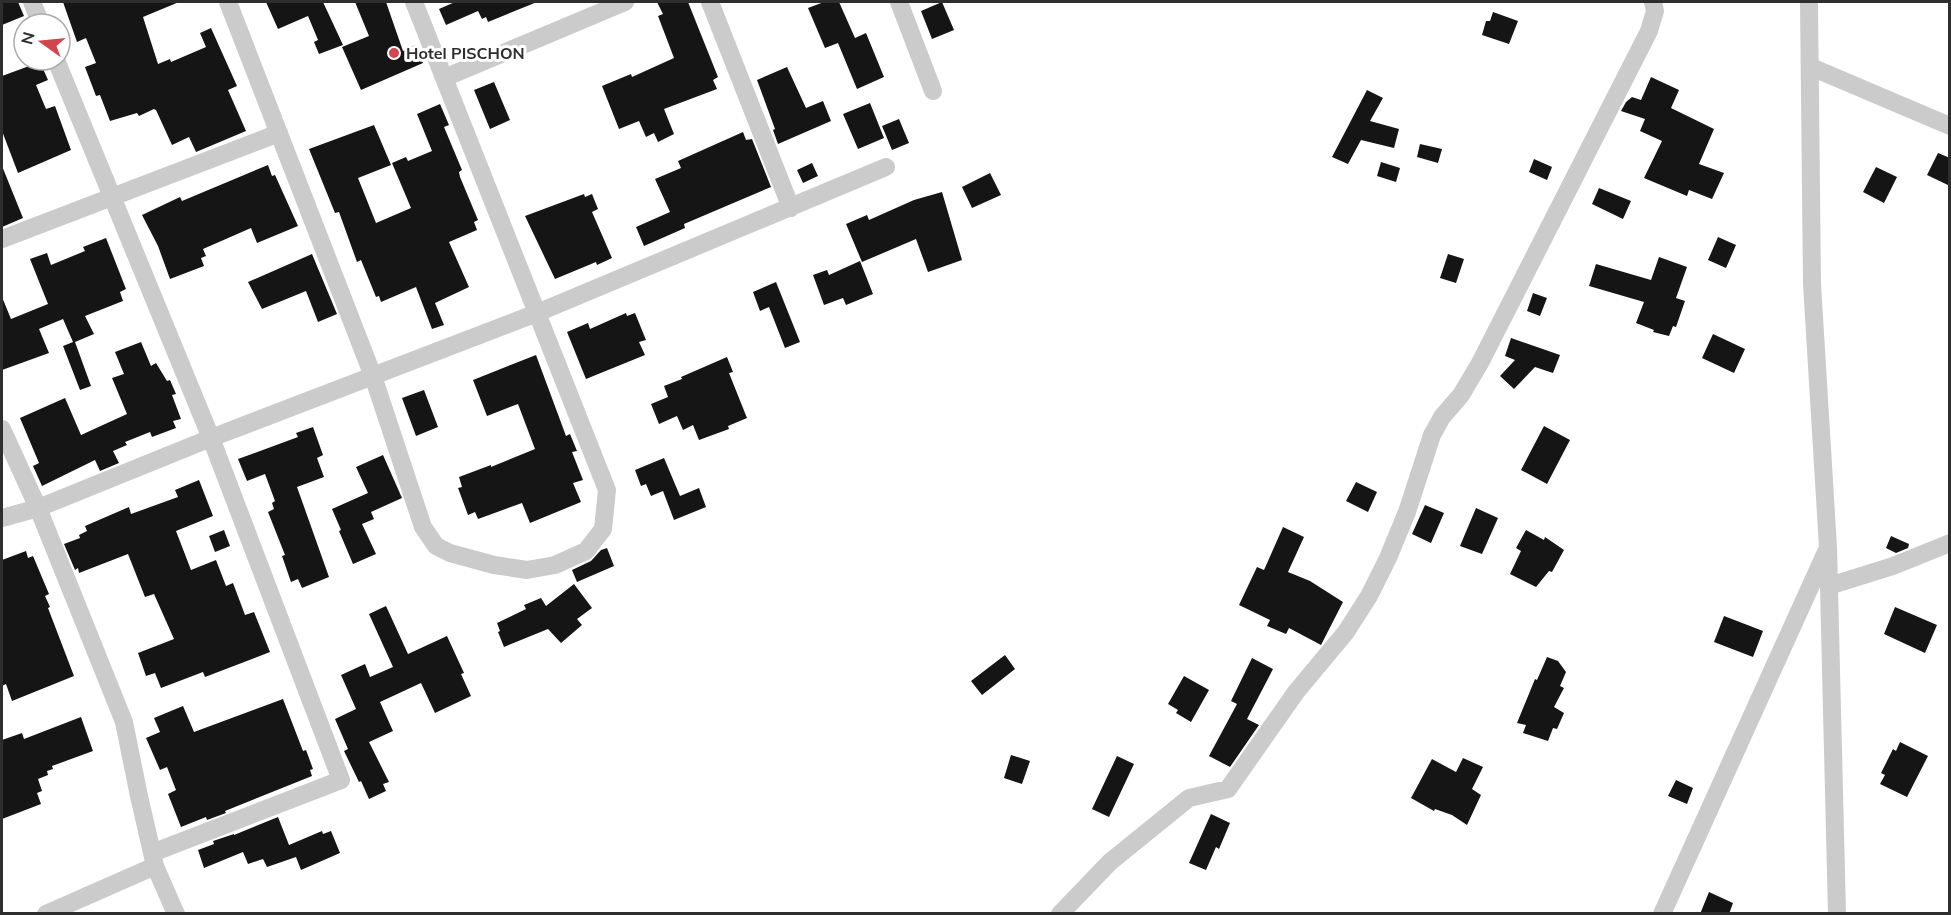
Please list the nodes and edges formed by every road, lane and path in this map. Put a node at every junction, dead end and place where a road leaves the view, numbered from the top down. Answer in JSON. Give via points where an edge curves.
{"nodes":[{"id":1,"x":228,"y":2,"type":"edge"},
{"id":2,"x":414,"y":2,"type":"edge"},
{"id":3,"x":625,"y":2,"type":"edge"},
{"id":4,"x":710,"y":2,"type":"edge"},
{"id":5,"x":899,"y":2,"type":"edge"},
{"id":6,"x":1653,"y":2,"type":"edge"},
{"id":7,"x":1809,"y":2,"type":"edge"},
{"id":8,"x":1811,"y":67,"type":"junction"},
{"id":9,"x":61,"y":72,"type":"edge"},
{"id":10,"x":444,"y":78,"type":"junction"},
{"id":11,"x":933,"y":91,"type":"dead end"},
{"id":12,"x":1950,"y":126,"type":"edge"},
{"id":13,"x":279,"y":133,"type":"junction"},
{"id":14,"x":886,"y":167,"type":"dead end"},
{"id":15,"x":113,"y":196,"type":"junction"},
{"id":16,"x":790,"y":208,"type":"junction"},
{"id":17,"x":2,"y":238,"type":"edge"},
{"id":18,"x":537,"y":313,"type":"junction"},
{"id":19,"x":373,"y":376,"type":"junction"},
{"id":20,"x":2,"y":429,"type":"edge"},
{"id":21,"x":211,"y":438,"type":"junction"},
{"id":22,"x":38,"y":508,"type":"junction"},
{"id":23,"x":2,"y":518,"type":"edge"},
{"id":24,"x":1950,"y":543,"type":"edge"},
{"id":25,"x":1828,"y":547,"type":"junction"},
{"id":26,"x":1829,"y":586,"type":"junction"},
{"id":27,"x":154,"y":859,"type":"junction"},
{"id":28,"x":46,"y":914,"type":"edge"},
{"id":29,"x":176,"y":914,"type":"edge"},
{"id":30,"x":1060,"y":914,"type":"edge"},
{"id":31,"x":1662,"y":914,"type":"edge"},
{"id":32,"x":1837,"y":914,"type":"edge"}],
"edges":[{"from":1,"to":13,"type":"street"},
{"from":2,"to":10,"type":"street"},
{"from":3,"to":10,"type":"street"},
{"from":4,"to":16,"type":"street"},
{"from":5,"to":11,"type":"street"},
{"from":6,"to":30,"type":"street","via":[[1655,12],[1648,31],[1595,139],[1480,363],[1432,435],[1388,558],[1346,632],[1296,692],[1228,789],[1190,798],[1110,862]]},
{"from":7,"to":8,"type":"street"},
{"from":8,"to":12,"type":"street"},
{"from":8,"to":25,"type":"street","via":[[1812,284]]},
{"from":9,"to":15,"type":"street"},
{"from":10,"to":18,"type":"street"},
{"from":13,"to":15,"type":"street"},
{"from":13,"to":19,"type":"street"},
{"from":14,"to":16,"type":"street"},
{"from":15,"to":17,"type":"street"},
{"from":15,"to":21,"type":"street"},
{"from":16,"to":18,"type":"street"},
{"from":18,"to":19,"type":"street"},
{"from":18,"to":19,"type":"street","via":[[607,490],[603,529],[586,551],[555,565],[527,570],[494,565],[436,546],[423,527]]},
{"from":19,"to":21,"type":"street"},
{"from":20,"to":22,"type":"street"},
{"from":21,"to":22,"type":"street"},
{"from":21,"to":27,"type":"street","via":[[341,780]]},
{"from":22,"to":23,"type":"street"},
{"from":22,"to":27,"type":"street","via":[[124,722]]},
{"from":24,"to":26,"type":"street"},
{"from":25,"to":26,"type":"street"},
{"from":25,"to":31,"type":"street"},
{"from":26,"to":32,"type":"street"},
{"from":27,"to":28,"type":"street"},
{"from":27,"to":29,"type":"street"}]}
